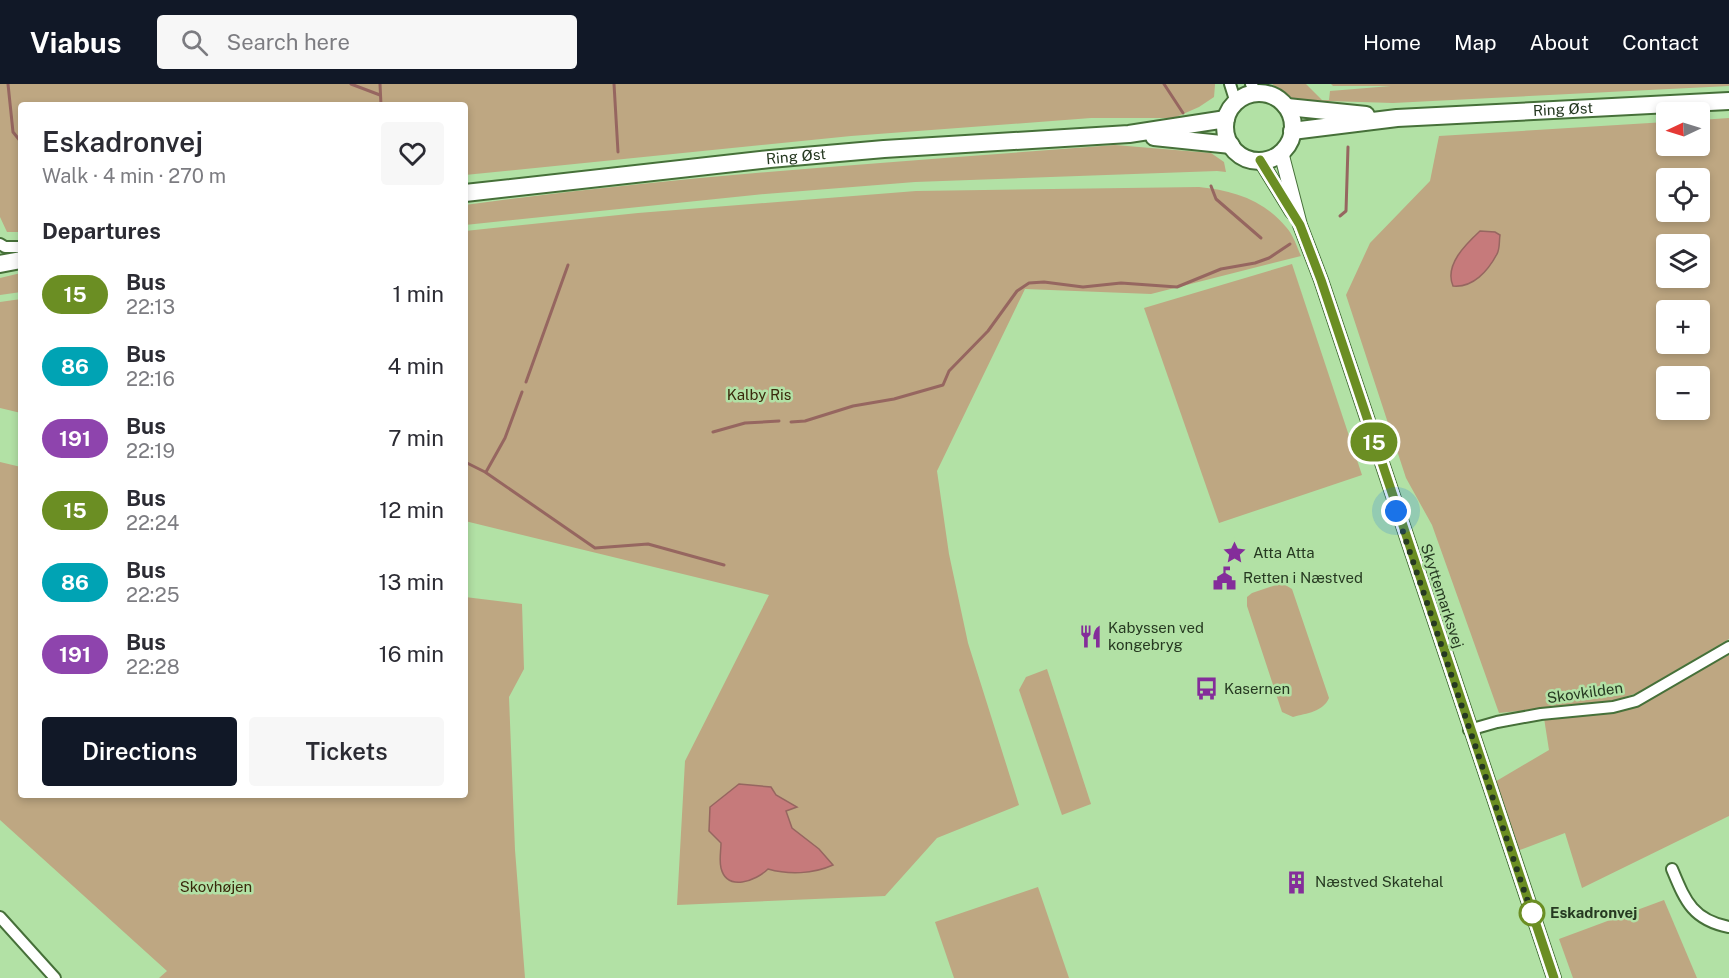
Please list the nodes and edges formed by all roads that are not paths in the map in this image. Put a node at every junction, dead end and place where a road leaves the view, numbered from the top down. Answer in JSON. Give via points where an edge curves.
{"nodes":[{"id":1,"x":1230,"y":84,"type":"edge"},
{"id":2,"x":1254,"y":88,"type":"edge"},
{"id":3,"x":1729,"y":101,"type":"edge"},
{"id":4,"x":1236,"y":103,"type":"junction"},
{"id":5,"x":1287,"y":107,"type":"junction"},
{"id":6,"x":1397,"y":118,"type":"junction"},
{"id":7,"x":1226,"y":119,"type":"junction"},
{"id":8,"x":1292,"y":131,"type":"junction"},
{"id":9,"x":1129,"y":134,"type":"junction"},
{"id":10,"x":1231,"y":145,"type":"junction"},
{"id":11,"x":1281,"y":152,"type":"junction"},
{"id":12,"x":1260,"y":160,"type":"junction"},
{"id":13,"x":468,"y":193,"type":"edge"},
{"id":14,"x":1300,"y":225,"type":"junction"},
{"id":15,"x":0,"y":244,"type":"edge"},
{"id":16,"x":18,"y":246,"type":"edge"},
{"id":17,"x":18,"y":261,"type":"edge"},
{"id":18,"x":0,"y":264,"type":"edge"},
{"id":19,"x":1729,"y":647,"type":"edge"},
{"id":20,"x":1470,"y":730,"type":"junction"},
{"id":21,"x":1672,"y":869,"type":"dead end"},
{"id":22,"x":0,"y":917,"type":"edge"},
{"id":23,"x":1729,"y":927,"type":"edge"},
{"id":24,"x":55,"y":978,"type":"edge"},
{"id":25,"x":1554,"y":978,"type":"edge"}],
"edges":[{"from":1,"to":4,"type":"street"},
{"from":2,"to":4,"type":"main road"},
{"from":2,"to":5,"type":"main road"},
{"from":3,"to":6,"type":"main road","name":"Ring Øst"},
{"from":4,"to":7,"type":"main road"},
{"from":5,"to":6,"type":"main road","name":"Ring Øst"},
{"from":5,"to":8,"type":"main road"},
{"from":6,"to":8,"type":"main road","name":"Ring Øst"},
{"from":7,"to":9,"type":"main road","name":"Ring Øst"},
{"from":7,"to":10,"type":"main road"},
{"from":8,"to":11,"type":"main road"},
{"from":9,"to":10,"type":"main road","name":"Ring Øst"},
{"from":9,"to":13,"type":"main road","name":"Ring Øst","via":[[884,148]]},
{"from":10,"to":12,"type":"main road","via":[[1243,156]]},
{"from":11,"to":12,"type":"main road"},
{"from":11,"to":14,"type":"street","name":"Skyttemarksvej"},
{"from":12,"to":14,"type":"street","name":"Skyttemarksvej"},
{"from":14,"to":20,"type":"street","name":"Skyttemarksvej"},
{"from":15,"to":16,"type":"street"},
{"from":17,"to":18,"type":"main road"},
{"from":19,"to":20,"type":"street","name":"Skovkilden","via":[[1636,701],[1541,714]]},
{"from":20,"to":25,"type":"street","name":"Skyttemarksvej"},
{"from":21,"to":23,"type":"street","via":[[1691,909],[1717,925]]},
{"from":22,"to":24,"type":"street"}]}
